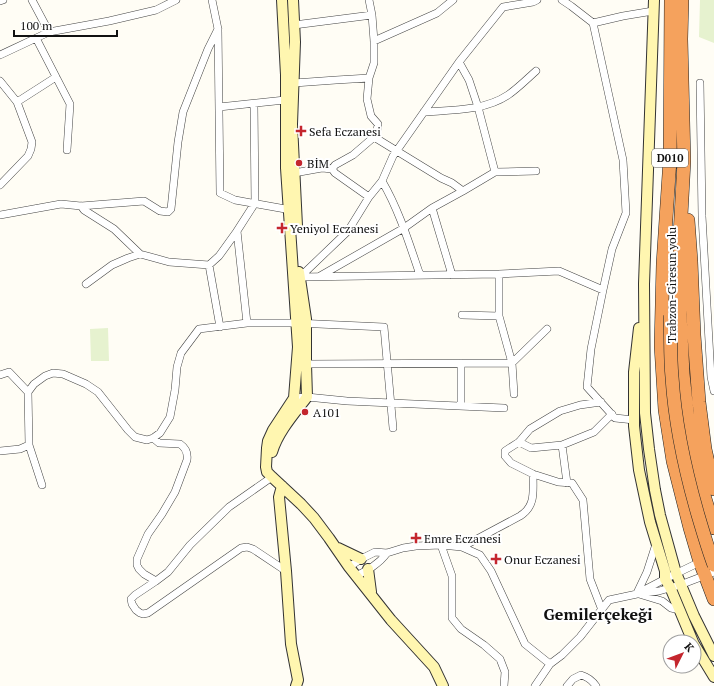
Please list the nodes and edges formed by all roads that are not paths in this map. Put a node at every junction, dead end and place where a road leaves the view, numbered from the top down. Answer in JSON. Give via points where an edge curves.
{"nodes":[{"id":1,"x":32,"y":0,"type":"edge"},
{"id":2,"x":176,"y":0,"type":"edge"},
{"id":3,"x":212,"y":0,"type":"edge"},
{"id":4,"x":282,"y":0,"type":"edge"},
{"id":5,"x":293,"y":0,"type":"edge"},
{"id":6,"x":369,"y":0,"type":"edge"},
{"id":7,"x":453,"y":0,"type":"edge"},
{"id":8,"x":537,"y":0,"type":"edge"},
{"id":9,"x":562,"y":0,"type":"edge"},
{"id":10,"x":654,"y":0,"type":"edge"},
{"id":11,"x":671,"y":0,"type":"edge"},
{"id":12,"x":682,"y":0,"type":"edge"},
{"id":13,"x":512,"y":2,"type":"edge"},
{"id":14,"x":653,"y":11,"type":"junction"},
{"id":15,"x":372,"y":16,"type":"junction"},
{"id":16,"x":593,"y":23,"type":"junction"},
{"id":17,"x":294,"y":25,"type":"junction"},
{"id":18,"x":218,"y":29,"type":"junction"},
{"id":19,"x":49,"y":32,"type":"junction"},
{"id":20,"x":36,"y":38,"type":"junction"},
{"id":21,"x":374,"y":41,"type":"junction"},
{"id":22,"x":0,"y":55,"type":"edge"},
{"id":23,"x":459,"y":62,"type":"junction"},
{"id":24,"x":536,"y":71,"type":"dead end"},
{"id":25,"x":56,"y":77,"type":"junction"},
{"id":26,"x":369,"y":78,"type":"junction"},
{"id":27,"x":0,"y":81,"type":"edge"},
{"id":28,"x":294,"y":83,"type":"junction"},
{"id":29,"x":700,"y":83,"type":"dead end"},
{"id":30,"x":286,"y":100,"type":"junction"},
{"id":31,"x":17,"y":102,"type":"junction"},
{"id":32,"x":254,"y":104,"type":"junction"},
{"id":33,"x":219,"y":107,"type":"junction"},
{"id":34,"x":478,"y":107,"type":"junction"},
{"id":35,"x":424,"y":112,"type":"junction"},
{"id":36,"x":374,"y":137,"type":"junction"},
{"id":37,"x":67,"y":150,"type":"dead end"},
{"id":38,"x":397,"y":151,"type":"junction"},
{"id":39,"x":670,"y":159,"type":"junction"},
{"id":40,"x":684,"y":161,"type":"junction"},
{"id":41,"x":332,"y":168,"type":"junction"},
{"id":42,"x":536,"y":171,"type":"dead end"},
{"id":43,"x":495,"y":172,"type":"junction"},
{"id":44,"x":294,"y":173,"type":"junction"},
{"id":45,"x":382,"y":181,"type":"junction"},
{"id":46,"x":0,"y":185,"type":"edge"},
{"id":47,"x":464,"y":191,"type":"junction"},
{"id":48,"x":369,"y":197,"type":"junction"},
{"id":49,"x":255,"y":203,"type":"junction"},
{"id":50,"x":81,"y":206,"type":"junction"},
{"id":51,"x":432,"y":208,"type":"junction"},
{"id":52,"x":293,"y":210,"type":"junction"},
{"id":53,"x":0,"y":215,"type":"edge"},
{"id":54,"x":404,"y":228,"type":"junction"},
{"id":55,"x":237,"y":231,"type":"junction"},
{"id":56,"x":140,"y":254,"type":"junction"},
{"id":57,"x":209,"y":265,"type":"junction"},
{"id":58,"x":499,"y":274,"type":"junction"},
{"id":59,"x":420,"y":275,"type":"junction"},
{"id":60,"x":452,"y":275,"type":"junction"},
{"id":61,"x":300,"y":277,"type":"junction"},
{"id":62,"x":318,"y":277,"type":"junction"},
{"id":63,"x":86,"y":284,"type":"dead end"},
{"id":64,"x":644,"y":284,"type":"junction"},
{"id":65,"x":603,"y":290,"type":"junction"},
{"id":66,"x":462,"y":315,"type":"dead end"},
{"id":67,"x":675,"y":315,"type":"junction"},
{"id":68,"x":499,"y":316,"type":"junction"},
{"id":69,"x":247,"y":323,"type":"junction"},
{"id":70,"x":301,"y":323,"type":"junction"},
{"id":71,"x":220,"y":327,"type":"junction"},
{"id":72,"x":547,"y":328,"type":"dead end"},
{"id":73,"x":387,"y":363,"type":"junction"},
{"id":74,"x":461,"y":363,"type":"junction"},
{"id":75,"x":512,"y":363,"type":"junction"},
{"id":76,"x":306,"y":364,"type":"junction"},
{"id":77,"x":0,"y":375,"type":"edge"},
{"id":78,"x":714,"y":391,"type":"edge"},
{"id":79,"x":28,"y":392,"type":"junction"},
{"id":80,"x":514,"y":394,"type":"dead end"},
{"id":81,"x":294,"y":398,"type":"junction"},
{"id":82,"x":307,"y":398,"type":"junction"},
{"id":83,"x":601,"y":402,"type":"junction"},
{"id":84,"x":390,"y":403,"type":"junction"},
{"id":85,"x":461,"y":406,"type":"junction"},
{"id":86,"x":504,"y":408,"type":"dead end"},
{"id":87,"x":612,"y":414,"type":"junction"},
{"id":88,"x":634,"y":420,"type":"junction"},
{"id":89,"x":393,"y":428,"type":"dead end"},
{"id":90,"x":153,"y":438,"type":"junction"},
{"id":91,"x":519,"y":442,"type":"junction"},
{"id":92,"x":29,"y":445,"type":"junction"},
{"id":93,"x":562,"y":445,"type":"junction"},
{"id":94,"x":0,"y":451,"type":"edge"},
{"id":95,"x":533,"y":474,"type":"junction"},
{"id":96,"x":272,"y":477,"type":"junction"},
{"id":97,"x":567,"y":483,"type":"junction"},
{"id":98,"x":42,"y":485,"type":"dead end"},
{"id":99,"x":282,"y":486,"type":"junction"},
{"id":100,"x":714,"y":489,"type":"edge"},
{"id":101,"x":714,"y":528,"type":"edge"},
{"id":102,"x":656,"y":544,"type":"junction"},
{"id":103,"x":335,"y":545,"type":"junction"},
{"id":104,"x":441,"y":545,"type":"junction"},
{"id":105,"x":462,"y":547,"type":"junction"},
{"id":106,"x":387,"y":553,"type":"junction"},
{"id":107,"x":714,"y":557,"type":"edge"},
{"id":108,"x":361,"y":559,"type":"junction"},
{"id":109,"x":700,"y":562,"type":"junction"},
{"id":110,"x":714,"y":565,"type":"edge"},
{"id":111,"x":350,"y":567,"type":"junction"},
{"id":112,"x":368,"y":569,"type":"junction"},
{"id":113,"x":286,"y":571,"type":"junction"},
{"id":114,"x":676,"y":573,"type":"junction"},
{"id":115,"x":709,"y":574,"type":"edge"},
{"id":116,"x":356,"y":576,"type":"junction"},
{"id":117,"x":156,"y":581,"type":"junction"},
{"id":118,"x":672,"y":583,"type":"junction"},
{"id":119,"x":371,"y":594,"type":"junction"},
{"id":120,"x":637,"y":594,"type":"junction"},
{"id":121,"x":714,"y":599,"type":"edge"},
{"id":122,"x":602,"y":610,"type":"junction"},
{"id":123,"x":680,"y":610,"type":"junction"},
{"id":124,"x":690,"y":634,"type":"edge"},
{"id":125,"x":714,"y":656,"type":"edge"},
{"id":126,"x":702,"y":657,"type":"edge"},
{"id":127,"x":550,"y":664,"type":"junction"},
{"id":128,"x":714,"y":677,"type":"edge"},
{"id":129,"x":296,"y":686,"type":"edge"},
{"id":130,"x":443,"y":686,"type":"edge"},
{"id":131,"x":504,"y":686,"type":"edge"},
{"id":132,"x":535,"y":686,"type":"edge"},
{"id":133,"x":567,"y":686,"type":"edge"},
{"id":134,"x":596,"y":686,"type":"edge"}],
"edges":[{"from":1,"to":19,"type":"street"},
{"from":2,"to":19,"type":"street","via":[[156,10]]},
{"from":3,"to":18,"type":"street"},
{"from":4,"to":30,"type":"street"},
{"from":5,"to":17,"type":"street"},
{"from":6,"to":15,"type":"street"},
{"from":7,"to":21,"type":"street","via":[[437,14]]},
{"from":8,"to":13,"type":"street"},
{"from":9,"to":16,"type":"street"},
{"from":10,"to":14,"type":"street"},
{"from":11,"to":39,"type":"highway","name":"Trabzon-Giresun yolu","number":"D010"},
{"from":12,"to":40,"type":"highway","name":"Trabzon-Giresun yolu","number":"D010"},
{"from":13,"to":23,"type":"street","via":[[503,6]]},
{"from":14,"to":16,"type":"street"},
{"from":14,"to":64,"type":"street"},
{"from":15,"to":17,"type":"street"},
{"from":15,"to":21,"type":"street"},
{"from":16,"to":65,"type":"street","via":[[623,160],[626,213],[612,249]]},
{"from":17,"to":28,"type":"street"},
{"from":18,"to":33,"type":"street"},
{"from":18,"to":50,"type":"street","via":[[183,112],[172,209],[168,212],[160,211],[144,201]]},
{"from":19,"to":20,"type":"street"},
{"from":20,"to":22,"type":"street"},
{"from":20,"to":25,"type":"street"},
{"from":21,"to":26,"type":"street","via":[[374,63]]},
{"from":23,"to":34,"type":"street","via":[[470,80]]},
{"from":23,"to":35,"type":"street"},
{"from":24,"to":34,"type":"street","via":[[507,96]]},
{"from":25,"to":31,"type":"street"},
{"from":25,"to":37,"type":"street","via":[[70,104]]},
{"from":26,"to":28,"type":"street"},
{"from":26,"to":36,"type":"street","via":[[368,99],[371,116],[378,124]]},
{"from":27,"to":31,"type":"street"},
{"from":28,"to":44,"type":"street"},
{"from":29,"to":78,"type":"street","via":[[702,216],[711,377]]},
{"from":30,"to":32,"type":"street"},
{"from":30,"to":52,"type":"street","via":[[286,168]]},
{"from":31,"to":46,"type":"street","via":[[32,142],[32,150]]},
{"from":32,"to":33,"type":"street"},
{"from":32,"to":49,"type":"street"},
{"from":33,"to":49,"type":"street","via":[[220,193],[235,200]]},
{"from":34,"to":35,"type":"street"},
{"from":34,"to":43,"type":"street"},
{"from":35,"to":38,"type":"street"},
{"from":36,"to":38,"type":"street"},
{"from":36,"to":41,"type":"street","via":[[353,155]]},
{"from":38,"to":45,"type":"street"},
{"from":38,"to":47,"type":"street"},
{"from":39,"to":67,"type":"highway","name":"Trabzon-Giresun yolu","number":"D010"},
{"from":39,"to":109,"type":"highway","via":[[662,272],[661,346],[665,410],[673,461]]},
{"from":40,"to":67,"type":"highway","name":"Trabzon-Giresun yolu","number":"D010"},
{"from":40,"to":100,"type":"highway","via":[[699,402],[705,449]]},
{"from":41,"to":44,"type":"street"},
{"from":41,"to":48,"type":"street","via":[[335,173]]},
{"from":42,"to":43,"type":"street"},
{"from":43,"to":47,"type":"street"},
{"from":44,"to":52,"type":"street"},
{"from":45,"to":48,"type":"street"},
{"from":45,"to":54,"type":"street"},
{"from":47,"to":51,"type":"street"},
{"from":48,"to":61,"type":"street","via":[[348,231]]},
{"from":49,"to":52,"type":"street"},
{"from":49,"to":55,"type":"street"},
{"from":50,"to":53,"type":"street","via":[[61,204]]},
{"from":50,"to":56,"type":"street","via":[[114,229]]},
{"from":51,"to":54,"type":"street"},
{"from":51,"to":60,"type":"street"},
{"from":52,"to":61,"type":"street"},
{"from":52,"to":70,"type":"street"},
{"from":54,"to":59,"type":"street"},
{"from":54,"to":62,"type":"street"},
{"from":55,"to":57,"type":"street"},
{"from":55,"to":69,"type":"street"},
{"from":56,"to":57,"type":"street","via":[[170,262]]},
{"from":56,"to":63,"type":"street","via":[[112,265]]},
{"from":57,"to":71,"type":"street"},
{"from":58,"to":60,"type":"street"},
{"from":58,"to":65,"type":"street","via":[[559,271]]},
{"from":58,"to":68,"type":"street"},
{"from":59,"to":60,"type":"street"},
{"from":59,"to":62,"type":"street"},
{"from":61,"to":62,"type":"street"},
{"from":61,"to":70,"type":"street"},
{"from":64,"to":88,"type":"street","via":[[634,372]]},
{"from":64,"to":114,"type":"street","via":[[645,413],[648,442],[660,515]]},
{"from":65,"to":83,"type":"street","via":[[587,386]]},
{"from":66,"to":68,"type":"street"},
{"from":67,"to":101,"type":"highway","name":"Trabzon-Giresun yolu","number":"D010","via":[[690,432]]},
{"from":67,"to":110,"type":"highway","name":"Trabzon-Giresun yolu","number":"D010","bridge":true,"via":[[672,377],[677,426],[692,492]]},
{"from":68,"to":75,"type":"street"},
{"from":69,"to":70,"type":"street"},
{"from":69,"to":71,"type":"street"},
{"from":70,"to":73,"type":"street","via":[[384,327]]},
{"from":70,"to":76,"type":"street"},
{"from":70,"to":81,"type":"street"},
{"from":71,"to":90,"type":"street","via":[[199,329],[182,353],[177,367],[170,417]]},
{"from":72,"to":75,"type":"street"},
{"from":73,"to":74,"type":"street"},
{"from":73,"to":76,"type":"street"},
{"from":73,"to":84,"type":"street"},
{"from":74,"to":75,"type":"street"},
{"from":74,"to":85,"type":"street"},
{"from":75,"to":80,"type":"street"},
{"from":76,"to":82,"type":"street"},
{"from":77,"to":79,"type":"street","via":[[9,372]]},
{"from":79,"to":90,"type":"street","via":[[44,376],[53,373],[63,374],[98,392],[135,437],[147,440]]},
{"from":79,"to":92,"type":"street"},
{"from":81,"to":82,"type":"street"},
{"from":81,"to":96,"type":"street","via":[[268,441],[266,467]]},
{"from":82,"to":84,"type":"street"},
{"from":82,"to":96,"type":"street","via":[[274,443]]},
{"from":83,"to":87,"type":"street"},
{"from":83,"to":91,"type":"street","via":[[560,411],[530,429]]},
{"from":84,"to":85,"type":"street"},
{"from":84,"to":89,"type":"street"},
{"from":85,"to":86,"type":"street"},
{"from":87,"to":88,"type":"street","via":[[615,418]]},
{"from":87,"to":93,"type":"street","via":[[594,432]]},
{"from":88,"to":102,"type":"street","via":[[639,470]]},
{"from":90,"to":117,"type":"street","via":[[159,443],[180,444],[188,457],[175,492],[148,534],[137,558],[139,569]]},
{"from":91,"to":93,"type":"street","via":[[531,448]]},
{"from":91,"to":95,"type":"street","via":[[505,451],[505,456],[511,463]]},
{"from":92,"to":94,"type":"street","via":[[20,449]]},
{"from":92,"to":98,"type":"street"},
{"from":93,"to":97,"type":"street"},
{"from":95,"to":97,"type":"street"},
{"from":95,"to":105,"type":"street","via":[[533,499],[527,511]]},
{"from":96,"to":99,"type":"street"},
{"from":96,"to":117,"type":"street","via":[[229,506],[190,545],[168,572]]},
{"from":97,"to":122,"type":"street","via":[[572,483],[584,500],[590,579]]},
{"from":99,"to":103,"type":"street","via":[[314,518]]},
{"from":99,"to":113,"type":"street","via":[[279,497]]},
{"from":102,"to":118,"type":"street"},
{"from":102,"to":120,"type":"street"},
{"from":103,"to":108,"type":"street"},
{"from":103,"to":111,"type":"street"},
{"from":104,"to":105,"type":"street"},
{"from":104,"to":106,"type":"street","via":[[416,546]]},
{"from":104,"to":131,"type":"street","via":[[452,576],[452,618],[461,629],[484,644],[500,660],[505,672]]},
{"from":105,"to":127,"type":"street","via":[[480,555],[491,571],[525,644]]},
{"from":106,"to":108,"type":"street","via":[[375,552]]},
{"from":106,"to":112,"type":"street","via":[[382,560]]},
{"from":107,"to":109,"type":"street"},
{"from":108,"to":111,"type":"street"},
{"from":108,"to":112,"type":"street"},
{"from":109,"to":114,"type":"street"},
{"from":109,"to":115,"type":"highway"},
{"from":111,"to":116,"type":"street"},
{"from":112,"to":116,"type":"street"},
{"from":112,"to":119,"type":"street"},
{"from":113,"to":117,"type":"street","via":[[253,549],[241,548],[148,613],[140,613],[132,604],[131,598]]},
{"from":113,"to":129,"type":"street","via":[[291,644],[298,680]]},
{"from":114,"to":118,"type":"street"},
{"from":115,"to":118,"type":"street"},
{"from":115,"to":121,"type":"highway"},
{"from":116,"to":119,"type":"street"},
{"from":118,"to":120,"type":"street"},
{"from":118,"to":123,"type":"street"},
{"from":118,"to":125,"type":"street","via":[[694,616]]},
{"from":119,"to":130,"type":"street","via":[[434,667]]},
{"from":120,"to":122,"type":"street","via":[[609,600]]},
{"from":120,"to":123,"type":"street","via":[[662,601],[671,608]]},
{"from":122,"to":127,"type":"street","via":[[580,637]]},
{"from":123,"to":124,"type":"street"},
{"from":126,"to":128,"type":"street"},
{"from":127,"to":132,"type":"street"},
{"from":133,"to":134,"type":"street","via":[[581,675],[588,677]]}]}
